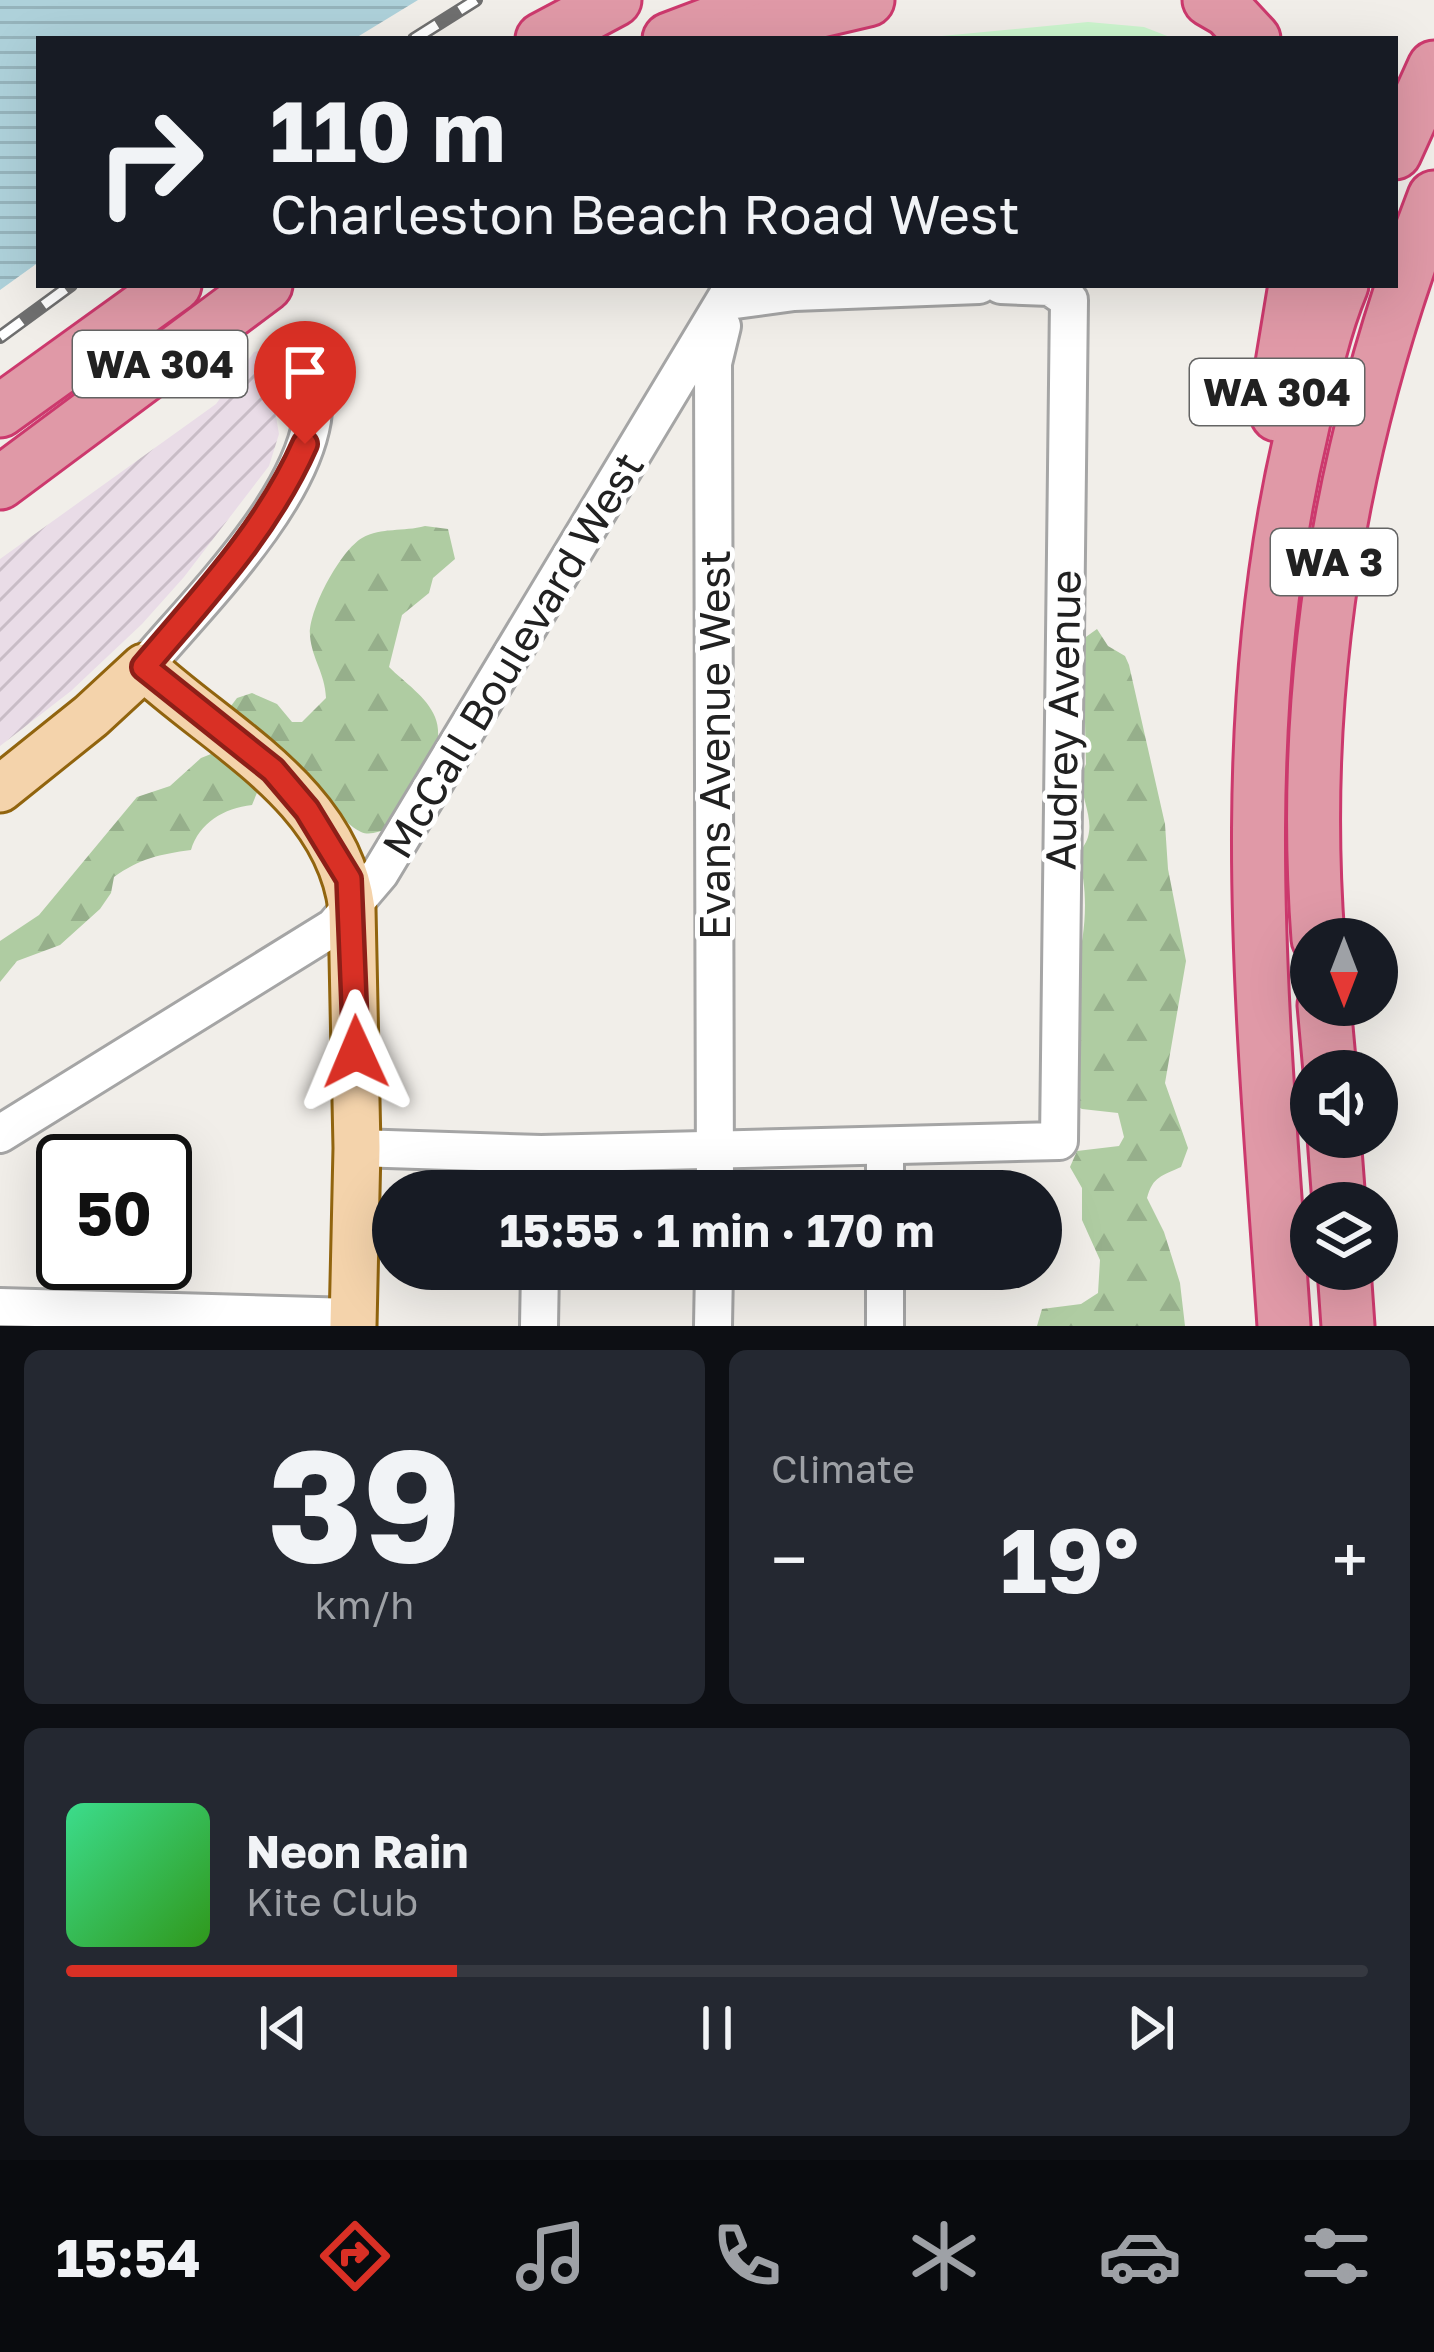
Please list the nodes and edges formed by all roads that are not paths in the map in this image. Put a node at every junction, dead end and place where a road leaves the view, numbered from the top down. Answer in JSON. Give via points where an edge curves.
{"nodes":[{"id":1,"x":615,"y":0,"type":"edge"},
{"id":2,"x":772,"y":0,"type":"edge"},
{"id":3,"x":868,"y":0,"type":"edge"},
{"id":4,"x":1209,"y":0,"type":"edge"},
{"id":5,"x":548,"y":36,"type":"edge"},
{"id":6,"x":677,"y":36,"type":"edge"},
{"id":7,"x":744,"y":36,"type":"edge"},
{"id":8,"x":1251,"y":36,"type":"edge"},
{"id":9,"x":1434,"y":68,"type":"edge"},
{"id":10,"x":1398,"y":146,"type":"edge"},
{"id":11,"x":1434,"y":197,"type":"edge"},
{"id":12,"x":171,"y":288,"type":"edge"},
{"id":13,"x":262,"y":288,"type":"edge"},
{"id":14,"x":900,"y":288,"type":"edge"},
{"id":15,"x":1053,"y":288,"type":"edge"},
{"id":16,"x":1295,"y":288,"type":"edge"},
{"id":17,"x":1341,"y":288,"type":"edge"},
{"id":18,"x":731,"y":293,"type":"edge"},
{"id":19,"x":313,"y":354,"type":"dead end"},
{"id":20,"x":0,"y":412,"type":"edge"},
{"id":21,"x":0,"y":483,"type":"edge"},
{"id":22,"x":1286,"y":500,"type":"junction"},
{"id":23,"x":144,"y":667,"type":"junction"},
{"id":24,"x":0,"y":789,"type":"edge"},
{"id":25,"x":352,"y":909,"type":"junction"},
{"id":26,"x":1316,"y":918,"type":"edge"},
{"id":27,"x":0,"y":1134,"type":"edge"},
{"id":28,"x":885,"y":1147,"type":"junction"},
{"id":29,"x":357,"y":1148,"type":"junction"},
{"id":30,"x":716,"y":1149,"type":"junction"},
{"id":31,"x":541,"y":1154,"type":"junction"},
{"id":32,"x":541,"y":1170,"type":"edge"},
{"id":33,"x":716,"y":1170,"type":"edge"},
{"id":34,"x":885,"y":1170,"type":"edge"},
{"id":35,"x":540,"y":1290,"type":"edge"},
{"id":36,"x":714,"y":1290,"type":"edge"},
{"id":37,"x":885,"y":1290,"type":"edge"},
{"id":38,"x":1345,"y":1290,"type":"edge"},
{"id":39,"x":0,"y":1307,"type":"edge"},
{"id":40,"x":353,"y":1322,"type":"edge"},
{"id":41,"x":539,"y":1326,"type":"edge"},
{"id":42,"x":713,"y":1326,"type":"edge"},
{"id":43,"x":885,"y":1326,"type":"edge"},
{"id":44,"x":1284,"y":1326,"type":"edge"},
{"id":45,"x":1348,"y":1326,"type":"edge"}],
"edges":[{"from":1,"to":5,"type":"highway"},
{"from":2,"to":6,"type":"highway"},
{"from":3,"to":7,"type":"highway"},
{"from":4,"to":8,"type":"highway"},
{"from":9,"to":10,"type":"highway"},
{"from":11,"to":26,"type":"highway","number":"WA 3","via":[[1363,411],[1326,607],[1313,753]]},
{"from":12,"to":20,"type":"highway","number":"WA 304"},
{"from":13,"to":21,"type":"highway","number":"WA 304"},
{"from":14,"to":18,"type":"street"},
{"from":15,"to":28,"type":"street","name":"Audrey Avenue","via":[[1069,300],[1059,1141]]},
{"from":16,"to":22,"type":"highway","number":"WA 304","via":[[1276,400]]},
{"from":17,"to":22,"type":"highway","number":"WA 3"},
{"from":18,"to":25,"type":"street","name":"McCall Boulevard West"},
{"from":18,"to":30,"type":"street","name":"Evans Avenue West","via":[[712,363]]},
{"from":19,"to":23,"type":"street","via":[[312,420],[286,486],[254,537]]},
{"from":22,"to":44,"type":"highway","number":"WA 3","via":[[1263,661],[1256,872]]},
{"from":23,"to":24,"type":"main road"},
{"from":23,"to":25,"type":"main road","via":[[284,783],[349,879]]},
{"from":25,"to":27,"type":"street","name":"McCall Boulevard West"},
{"from":25,"to":29,"type":"main road"},
{"from":28,"to":30,"type":"street"},
{"from":28,"to":34,"type":"street"},
{"from":29,"to":31,"type":"street"},
{"from":29,"to":40,"type":"main road"},
{"from":30,"to":31,"type":"street"},
{"from":30,"to":33,"type":"street","name":"Evans Avenue West"},
{"from":31,"to":32,"type":"street"},
{"from":35,"to":41,"type":"street"},
{"from":36,"to":42,"type":"street"},
{"from":37,"to":43,"type":"street"},
{"from":38,"to":45,"type":"highway"},
{"from":39,"to":40,"type":"street"}]}
